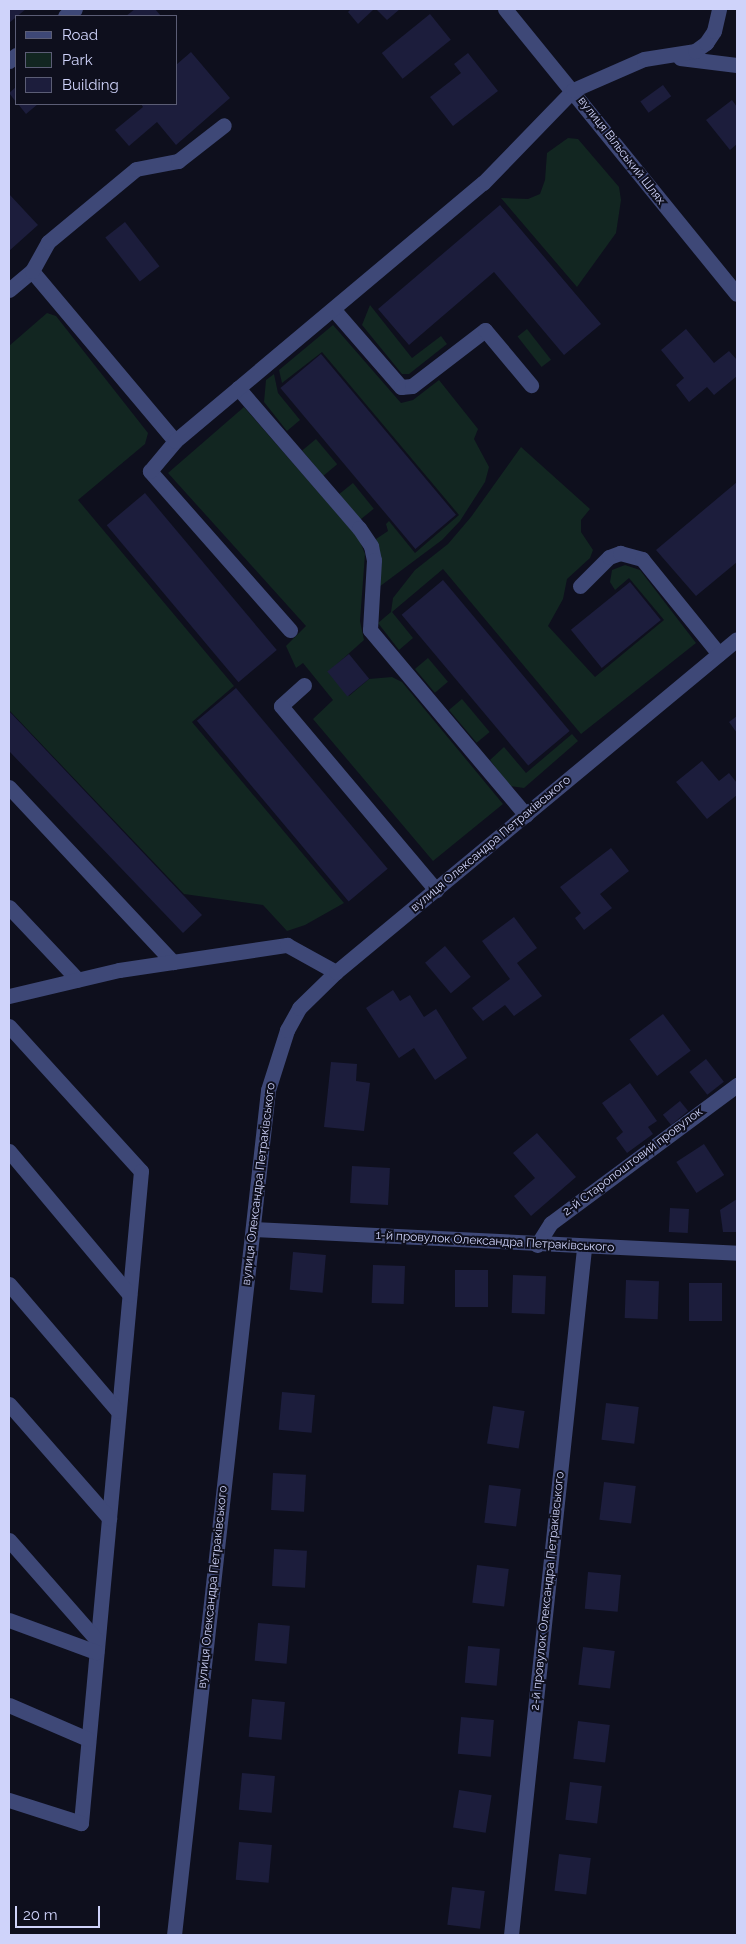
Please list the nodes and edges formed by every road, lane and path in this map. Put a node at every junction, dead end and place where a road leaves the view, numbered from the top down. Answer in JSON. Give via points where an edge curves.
{"nodes":[{"id":1,"x":505,"y":9,"type":"edge"},
{"id":2,"x":719,"y":9,"type":"edge"},
{"id":3,"x":671,"y":57,"type":"junction"},
{"id":4,"x":737,"y":65,"type":"edge"},
{"id":5,"x":573,"y":90,"type":"junction"},
{"id":6,"x":224,"y":125,"type":"dead end"},
{"id":7,"x":32,"y":271,"type":"junction"},
{"id":8,"x":9,"y":290,"type":"edge"},
{"id":9,"x":737,"y":294,"type":"edge"},
{"id":10,"x":334,"y":310,"type":"junction"},
{"id":11,"x":531,"y":385,"type":"dead end"},
{"id":12,"x":238,"y":388,"type":"junction"},
{"id":13,"x":175,"y":441,"type":"junction"},
{"id":14,"x":580,"y":586,"type":"dead end"},
{"id":15,"x":290,"y":630,"type":"dead end"},
{"id":16,"x":737,"y":639,"type":"edge"},
{"id":17,"x":719,"y":654,"type":"junction"},
{"id":18,"x":304,"y":685,"type":"dead end"},
{"id":19,"x":9,"y":787,"type":"edge"},
{"id":20,"x":526,"y":815,"type":"junction"},
{"id":21,"x":436,"y":890,"type":"junction"},
{"id":22,"x":9,"y":907,"type":"edge"},
{"id":23,"x":173,"y":962,"type":"junction"},
{"id":24,"x":336,"y":972,"type":"junction"},
{"id":25,"x":78,"y":980,"type":"junction"},
{"id":26,"x":9,"y":996,"type":"edge"},
{"id":27,"x":9,"y":1026,"type":"edge"},
{"id":28,"x":737,"y":1085,"type":"edge"},
{"id":29,"x":9,"y":1151,"type":"edge"},
{"id":30,"x":253,"y":1229,"type":"junction"},
{"id":31,"x":537,"y":1245,"type":"junction"},
{"id":32,"x":584,"y":1248,"type":"junction"},
{"id":33,"x":737,"y":1253,"type":"edge"},
{"id":34,"x":9,"y":1284,"type":"edge"},
{"id":35,"x":129,"y":1294,"type":"junction"},
{"id":36,"x":9,"y":1404,"type":"edge"},
{"id":37,"x":118,"y":1411,"type":"junction"},
{"id":38,"x":108,"y":1518,"type":"junction"},
{"id":39,"x":9,"y":1540,"type":"edge"},
{"id":40,"x":9,"y":1620,"type":"edge"},
{"id":41,"x":97,"y":1646,"type":"junction"},
{"id":42,"x":9,"y":1705,"type":"edge"},
{"id":43,"x":88,"y":1740,"type":"junction"},
{"id":44,"x":9,"y":1800,"type":"edge"},
{"id":45,"x":174,"y":1935,"type":"edge"},
{"id":46,"x":511,"y":1935,"type":"edge"}],
"edges":[{"from":1,"to":5,"type":"street","name":"вулиця Вільський Шлях"},
{"from":2,"to":3,"type":"street","via":[[714,32],[706,43],[695,51]]},
{"from":3,"to":4,"type":"street"},
{"from":3,"to":5,"type":"street","via":[[644,59]]},
{"from":5,"to":9,"type":"street","name":"вулиця Вільський Шлях"},
{"from":5,"to":10,"type":"street","via":[[483,183]]},
{"from":6,"to":7,"type":"street","via":[[178,161],[136,170],[48,242]]},
{"from":7,"to":8,"type":"street"},
{"from":7,"to":13,"type":"street"},
{"from":10,"to":11,"type":"street","via":[[401,387],[412,386],[485,330]]},
{"from":10,"to":12,"type":"street"},
{"from":12,"to":13,"type":"street"},
{"from":12,"to":20,"type":"street","via":[[370,546],[374,560],[370,630]]},
{"from":13,"to":15,"type":"street","via":[[150,471]]},
{"from":14,"to":17,"type":"street","via":[[609,557],[620,553],[642,559]]},
{"from":16,"to":17,"type":"street","name":"вулиця Олександра Петраківського"},
{"from":17,"to":20,"type":"street","name":"вулиця Олександра Петраківського"},
{"from":18,"to":21,"type":"street","via":[[281,706]]},
{"from":19,"to":23,"type":"street"},
{"from":20,"to":21,"type":"street","name":"вулиця Олександра Петраківського"},
{"from":21,"to":24,"type":"street","name":"вулиця Олександра Петраківського"},
{"from":22,"to":25,"type":"street"},
{"from":23,"to":24,"type":"street","via":[[287,945]]},
{"from":23,"to":25,"type":"street"},
{"from":24,"to":30,"type":"street","name":"вулиця Олександра Петраківського","via":[[299,1008],[286,1030],[268,1090]]},
{"from":25,"to":26,"type":"street"},
{"from":27,"to":35,"type":"street","via":[[141,1171]]},
{"from":28,"to":31,"type":"street","name":"2-й Старопоштовий провулок","via":[[551,1223]]},
{"from":29,"to":35,"type":"street"},
{"from":30,"to":31,"type":"street","name":"1-й провулок Олександра Петраківського"},
{"from":30,"to":45,"type":"street","name":"вулиця Олександра Петраківського"},
{"from":31,"to":32,"type":"street","name":"1-й провулок Олександра Петраківського"},
{"from":32,"to":33,"type":"street","name":"1-й провулок Олександра Петраківського"},
{"from":32,"to":46,"type":"street","name":"2-й провулок Олександра Петраківського"},
{"from":34,"to":37,"type":"street"},
{"from":35,"to":37,"type":"street"},
{"from":36,"to":38,"type":"street"},
{"from":37,"to":38,"type":"street"},
{"from":38,"to":41,"type":"street"},
{"from":39,"to":41,"type":"street"},
{"from":40,"to":41,"type":"street"},
{"from":41,"to":43,"type":"street"},
{"from":42,"to":43,"type":"street"},
{"from":43,"to":44,"type":"street","via":[[80,1823]]}]}
